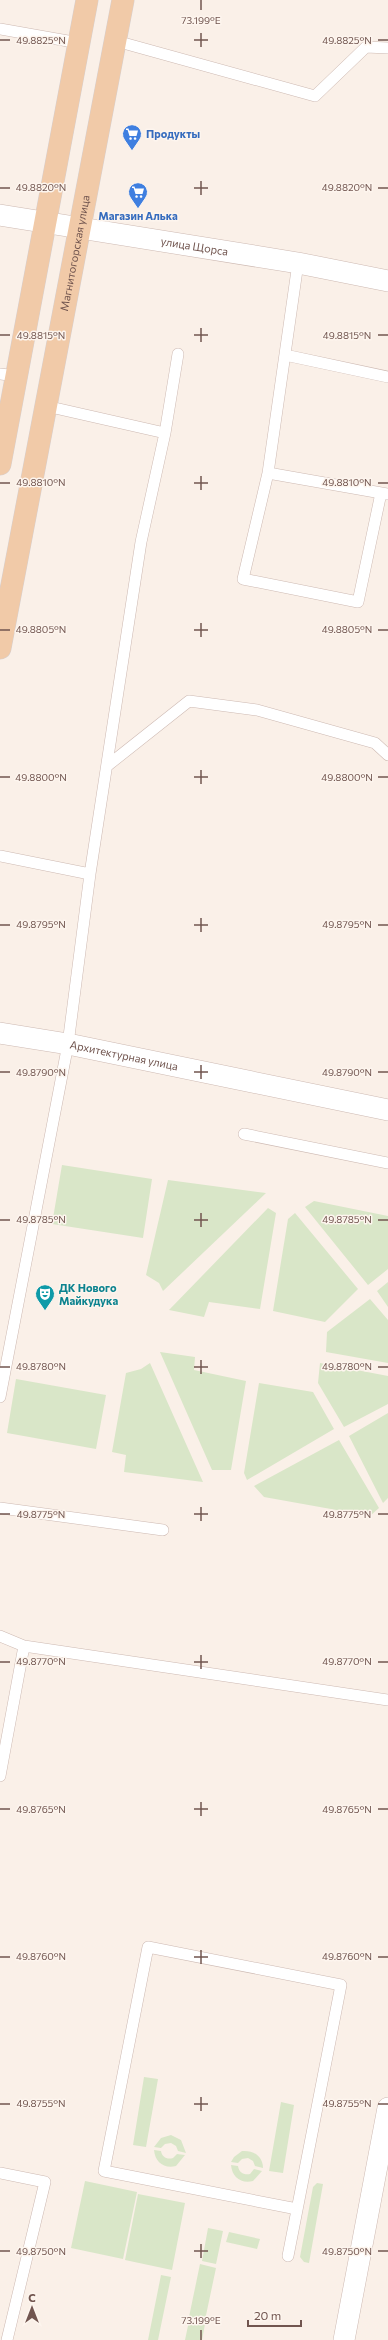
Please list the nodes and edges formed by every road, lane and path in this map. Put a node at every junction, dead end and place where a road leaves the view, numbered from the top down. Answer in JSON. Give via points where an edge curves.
{"nodes":[{"id":1,"x":87,"y":0,"type":"edge"},
{"id":2,"x":123,"y":0,"type":"edge"},
{"id":3,"x":0,"y":29,"type":"edge"},
{"id":4,"x":116,"y":41,"type":"junction"},
{"id":5,"x":79,"y":43,"type":"junction"},
{"id":6,"x":388,"y":48,"type":"edge"},
{"id":7,"x":0,"y":214,"type":"edge"},
{"id":8,"x":47,"y":223,"type":"junction"},
{"id":9,"x":80,"y":228,"type":"junction"},
{"id":10,"x":298,"y":263,"type":"junction"},
{"id":11,"x":388,"y":281,"type":"edge"},
{"id":12,"x":178,"y":354,"type":"dead end"},
{"id":13,"x":285,"y":355,"type":"junction"},
{"id":14,"x":9,"y":375,"type":"edge"},
{"id":15,"x":388,"y":377,"type":"edge"},
{"id":16,"x":46,"y":406,"type":"junction"},
{"id":17,"x":166,"y":433,"type":"junction"},
{"id":18,"x":0,"y":464,"type":"edge"},
{"id":19,"x":268,"y":473,"type":"junction"},
{"id":20,"x":384,"y":494,"type":"edge"},
{"id":21,"x":0,"y":648,"type":"edge"},
{"id":22,"x":388,"y":756,"type":"edge"},
{"id":23,"x":107,"y":766,"type":"junction"},
{"id":24,"x":0,"y":856,"type":"edge"},
{"id":25,"x":90,"y":874,"type":"junction"},
{"id":26,"x":0,"y":1033,"type":"edge"},
{"id":27,"x":68,"y":1044,"type":"junction"},
{"id":28,"x":388,"y":1110,"type":"edge"},
{"id":29,"x":244,"y":1134,"type":"dead end"},
{"id":30,"x":388,"y":1163,"type":"edge"},
{"id":31,"x":0,"y":1397,"type":"edge"},
{"id":32,"x":0,"y":1508,"type":"edge"},
{"id":33,"x":163,"y":1530,"type":"dead end"},
{"id":34,"x":0,"y":1636,"type":"edge"},
{"id":35,"x":24,"y":1646,"type":"junction"},
{"id":36,"x":388,"y":1700,"type":"edge"},
{"id":37,"x":0,"y":1776,"type":"edge"},
{"id":38,"x":388,"y":2108,"type":"edge"},
{"id":39,"x":0,"y":2173,"type":"edge"},
{"id":40,"x":297,"y":2209,"type":"junction"},
{"id":41,"x":288,"y":2256,"type":"dead end"},
{"id":42,"x":7,"y":2340,"type":"edge"},
{"id":43,"x":344,"y":2340,"type":"edge"}],
"edges":[{"from":1,"to":5,"type":"main road"},
{"from":2,"to":4,"type":"main road","name":"Магнитогорская улица"},
{"from":3,"to":5,"type":"lane"},
{"from":4,"to":6,"type":"lane","via":[[315,96],[366,47]]},
{"from":4,"to":9,"type":"main road","name":"Магнитогорская улица"},
{"from":5,"to":8,"type":"main road"},
{"from":7,"to":8,"type":"street","name":"улица Щорса"},
{"from":8,"to":9,"type":"street","name":"улица Щорса"},
{"from":8,"to":14,"type":"main road"},
{"from":9,"to":10,"type":"street","name":"улица Щорса"},
{"from":9,"to":16,"type":"main road","name":"Магнитогорская улица"},
{"from":10,"to":11,"type":"street","name":"улица Щорса"},
{"from":10,"to":13,"type":"lane"},
{"from":12,"to":17,"type":"lane"},
{"from":13,"to":15,"type":"lane"},
{"from":13,"to":19,"type":"lane"},
{"from":14,"to":18,"type":"main road"},
{"from":16,"to":17,"type":"lane"},
{"from":16,"to":21,"type":"main road","name":"Магнитогорская улица"},
{"from":17,"to":23,"type":"lane","via":[[142,542]]},
{"from":19,"to":20,"type":"lane"},
{"from":19,"to":20,"type":"lane","via":[[243,579],[358,602]]},
{"from":22,"to":23,"type":"lane","via":[[375,742],[264,712],[189,701]]},
{"from":23,"to":25,"type":"lane"},
{"from":24,"to":25,"type":"lane"},
{"from":25,"to":27,"type":"lane"},
{"from":26,"to":27,"type":"street","name":"Архитектурная улица"},
{"from":27,"to":28,"type":"street","name":"Архитектурная улица"},
{"from":27,"to":31,"type":"lane"},
{"from":29,"to":30,"type":"lane"},
{"from":32,"to":33,"type":"lane"},
{"from":34,"to":35,"type":"lane"},
{"from":35,"to":36,"type":"lane"},
{"from":35,"to":37,"type":"lane"},
{"from":38,"to":43,"type":"street"},
{"from":39,"to":42,"type":"lane","via":[[45,2182]]},
{"from":40,"to":40,"type":"lane","via":[[340,1985],[148,1947],[104,2171]]},
{"from":40,"to":41,"type":"lane"}]}
